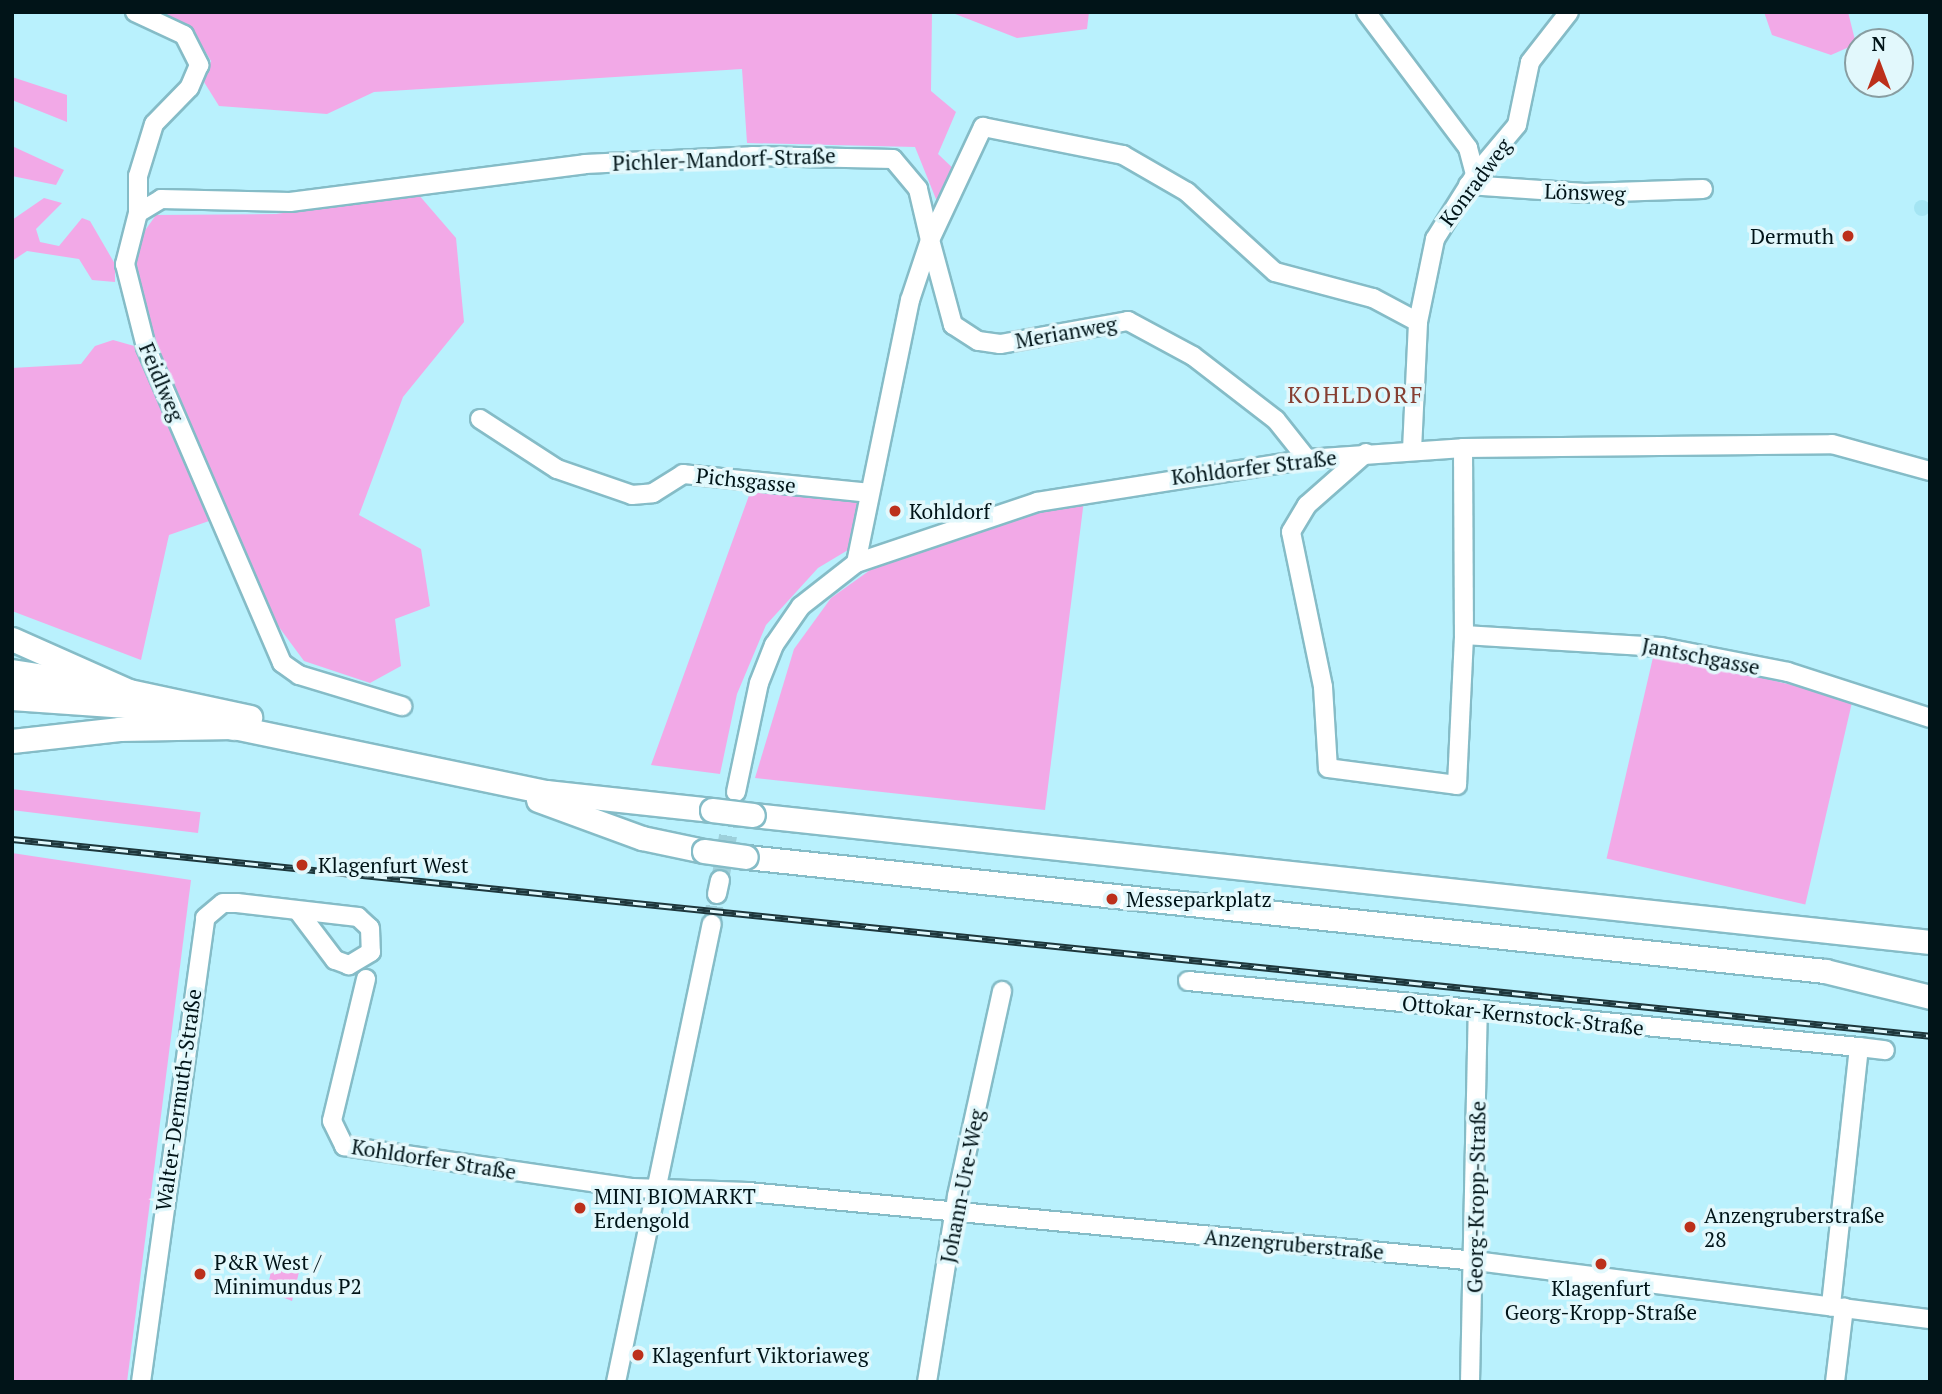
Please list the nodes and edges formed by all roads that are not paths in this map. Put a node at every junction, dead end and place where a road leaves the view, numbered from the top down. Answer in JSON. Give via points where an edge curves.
{"nodes":[{"id":1,"x":135,"y":12,"type":"edge"},
{"id":2,"x":1366,"y":12,"type":"edge"},
{"id":3,"x":1569,"y":12,"type":"edge"},
{"id":4,"x":1472,"y":180,"type":"junction"},
{"id":5,"x":1703,"y":189,"type":"dead end"},
{"id":6,"x":138,"y":213,"type":"junction"},
{"id":7,"x":930,"y":240,"type":"junction"},
{"id":8,"x":1418,"y":322,"type":"junction"},
{"id":9,"x":480,"y":419,"type":"dead end"},
{"id":10,"x":1463,"y":448,"type":"junction"},
{"id":11,"x":1412,"y":450,"type":"junction"},
{"id":12,"x":1366,"y":453,"type":"junction"},
{"id":13,"x":1307,"y":459,"type":"junction"},
{"id":14,"x":1930,"y":471,"type":"edge"},
{"id":15,"x":869,"y":492,"type":"junction"},
{"id":16,"x":856,"y":563,"type":"junction"},
{"id":17,"x":1464,"y":635,"type":"junction"},
{"id":18,"x":12,"y":639,"type":"edge"},
{"id":19,"x":12,"y":673,"type":"edge"},
{"id":20,"x":129,"y":691,"type":"junction"},
{"id":21,"x":12,"y":697,"type":"edge"},
{"id":22,"x":402,"y":706,"type":"dead end"},
{"id":23,"x":1930,"y":718,"type":"edge"},
{"id":24,"x":234,"y":727,"type":"junction"},
{"id":25,"x":12,"y":741,"type":"edge"},
{"id":26,"x":508,"y":784,"type":"junction"},
{"id":27,"x":736,"y":792,"type":"tunnel mouth"},
{"id":28,"x":601,"y":795,"type":"junction"},
{"id":29,"x":298,"y":911,"type":"dead end"},
{"id":30,"x":712,"y":924,"type":"tunnel mouth"},
{"id":31,"x":1930,"y":942,"type":"edge"},
{"id":32,"x":366,"y":979,"type":"dead end"},
{"id":33,"x":1188,"y":981,"type":"dead end"},
{"id":34,"x":1002,"y":991,"type":"dead end"},
{"id":35,"x":1930,"y":997,"type":"edge"},
{"id":36,"x":1478,"y":1012,"type":"junction"},
{"id":37,"x":1859,"y":1047,"type":"junction"},
{"id":38,"x":1885,"y":1050,"type":"dead end"},
{"id":39,"x":657,"y":1188,"type":"junction"},
{"id":40,"x":954,"y":1213,"type":"junction"},
{"id":41,"x":1476,"y":1261,"type":"junction"},
{"id":42,"x":1838,"y":1307,"type":"junction"},
{"id":43,"x":1930,"y":1319,"type":"edge"},
{"id":44,"x":141,"y":1382,"type":"edge"},
{"id":45,"x":616,"y":1382,"type":"edge"},
{"id":46,"x":927,"y":1382,"type":"edge"},
{"id":47,"x":1470,"y":1382,"type":"edge"},
{"id":48,"x":1835,"y":1382,"type":"edge"}],
"edges":[{"from":1,"to":6,"type":"street","name":"Feidlweg","via":[[184,35],[200,65],[146,140]]},
{"from":2,"to":4,"type":"street","via":[[1468,149]]},
{"from":3,"to":4,"type":"street","name":"Konradweg","via":[[1530,62],[1517,125]]},
{"from":4,"to":5,"type":"street","name":"Lönsweg","via":[[1585,193]]},
{"from":4,"to":8,"type":"street","name":"Konradweg","via":[[1435,239]]},
{"from":6,"to":7,"type":"street","name":"Pichler-Mandorf-Straße","via":[[173,198],[289,202],[585,164],[840,154],[894,159],[904,168],[918,189]]},
{"from":6,"to":22,"type":"street","name":"Feidlweg","via":[[125,264],[134,312],[269,645],[299,675]]},
{"from":7,"to":8,"type":"street","via":[[983,127],[1072,140],[1123,155],[1180,187],[1275,272],[1373,298]]},
{"from":7,"to":13,"type":"street","name":"Merianweg","via":[[942,300],[961,334],[1000,344],[1128,321],[1193,356],[1276,420]]},
{"from":7,"to":15,"type":"street","via":[[910,300]]},
{"from":8,"to":11,"type":"street","name":"Konradweg"},
{"from":9,"to":15,"type":"street","name":"Pichsgasse","via":[[557,469],[632,495],[653,492],[683,474]]},
{"from":10,"to":11,"type":"street","name":"Kohldorfer Straße"},
{"from":10,"to":14,"type":"street","name":"Kohldorfer Straße","via":[[1832,444]]},
{"from":10,"to":17,"type":"street"},
{"from":11,"to":12,"type":"street","name":"Kohldorfer Straße"},
{"from":12,"to":13,"type":"street","name":"Kohldorfer Straße"},
{"from":12,"to":17,"type":"street","via":[[1307,505],[1291,532],[1323,687],[1324,761],[1335,772],[1457,785]]},
{"from":13,"to":16,"type":"street","name":"Kohldorfer Straße","via":[[1090,490]]},
{"from":15,"to":16,"type":"street"},
{"from":16,"to":27,"type":"street","name":"Kohldorfer Straße","via":[[801,606],[774,645]]},
{"from":17,"to":23,"type":"street","name":"Jantschgasse","via":[[1661,648],[1788,673]]},
{"from":18,"to":20,"type":"main road"},
{"from":19,"to":20,"type":"highway"},
{"from":20,"to":28,"type":"main road"},
{"from":21,"to":24,"type":"highway","via":[[127,705]]},
{"from":24,"to":25,"type":"main road","via":[[119,729]]},
{"from":24,"to":26,"type":"main road"},
{"from":26,"to":28,"type":"main road"},
{"from":26,"to":35,"type":"main road","bridge":true,"via":[[523,796],[642,838],[704,851],[1825,971]]},
{"from":28,"to":31,"type":"main road","bridge":true,"via":[[753,816]]},
{"from":29,"to":44,"type":"street","name":"Walter-Dermuth-Straße","via":[[223,903],[205,918]]},
{"from":30,"to":39,"type":"street"},
{"from":32,"to":39,"type":"street","name":"Kohldorfer Straße","via":[[332,1121],[337,1141],[508,1171]]},
{"from":33,"to":36,"type":"street","name":"Ottokar-Kernstock-Straße"},
{"from":34,"to":40,"type":"street","name":"Johann-Ure-Weg"},
{"from":36,"to":37,"type":"street","name":"Ottokar-Kernstock-Straße"},
{"from":36,"to":41,"type":"street","name":"Georg-Kropp-Straße"},
{"from":37,"to":38,"type":"street","name":"Ottokar-Kernstock-Straße"},
{"from":37,"to":42,"type":"street"},
{"from":39,"to":40,"type":"street","name":"Anzengruberstraße"},
{"from":39,"to":45,"type":"street"},
{"from":40,"to":41,"type":"street","name":"Anzengruberstraße"},
{"from":40,"to":46,"type":"street","name":"Johann-Ure-Weg"},
{"from":41,"to":42,"type":"street","name":"Anzengruberstraße"},
{"from":41,"to":47,"type":"street","name":"Georg-Kropp-Straße"},
{"from":42,"to":43,"type":"street","name":"Anzengruberstraße"},
{"from":42,"to":48,"type":"street"}]}
